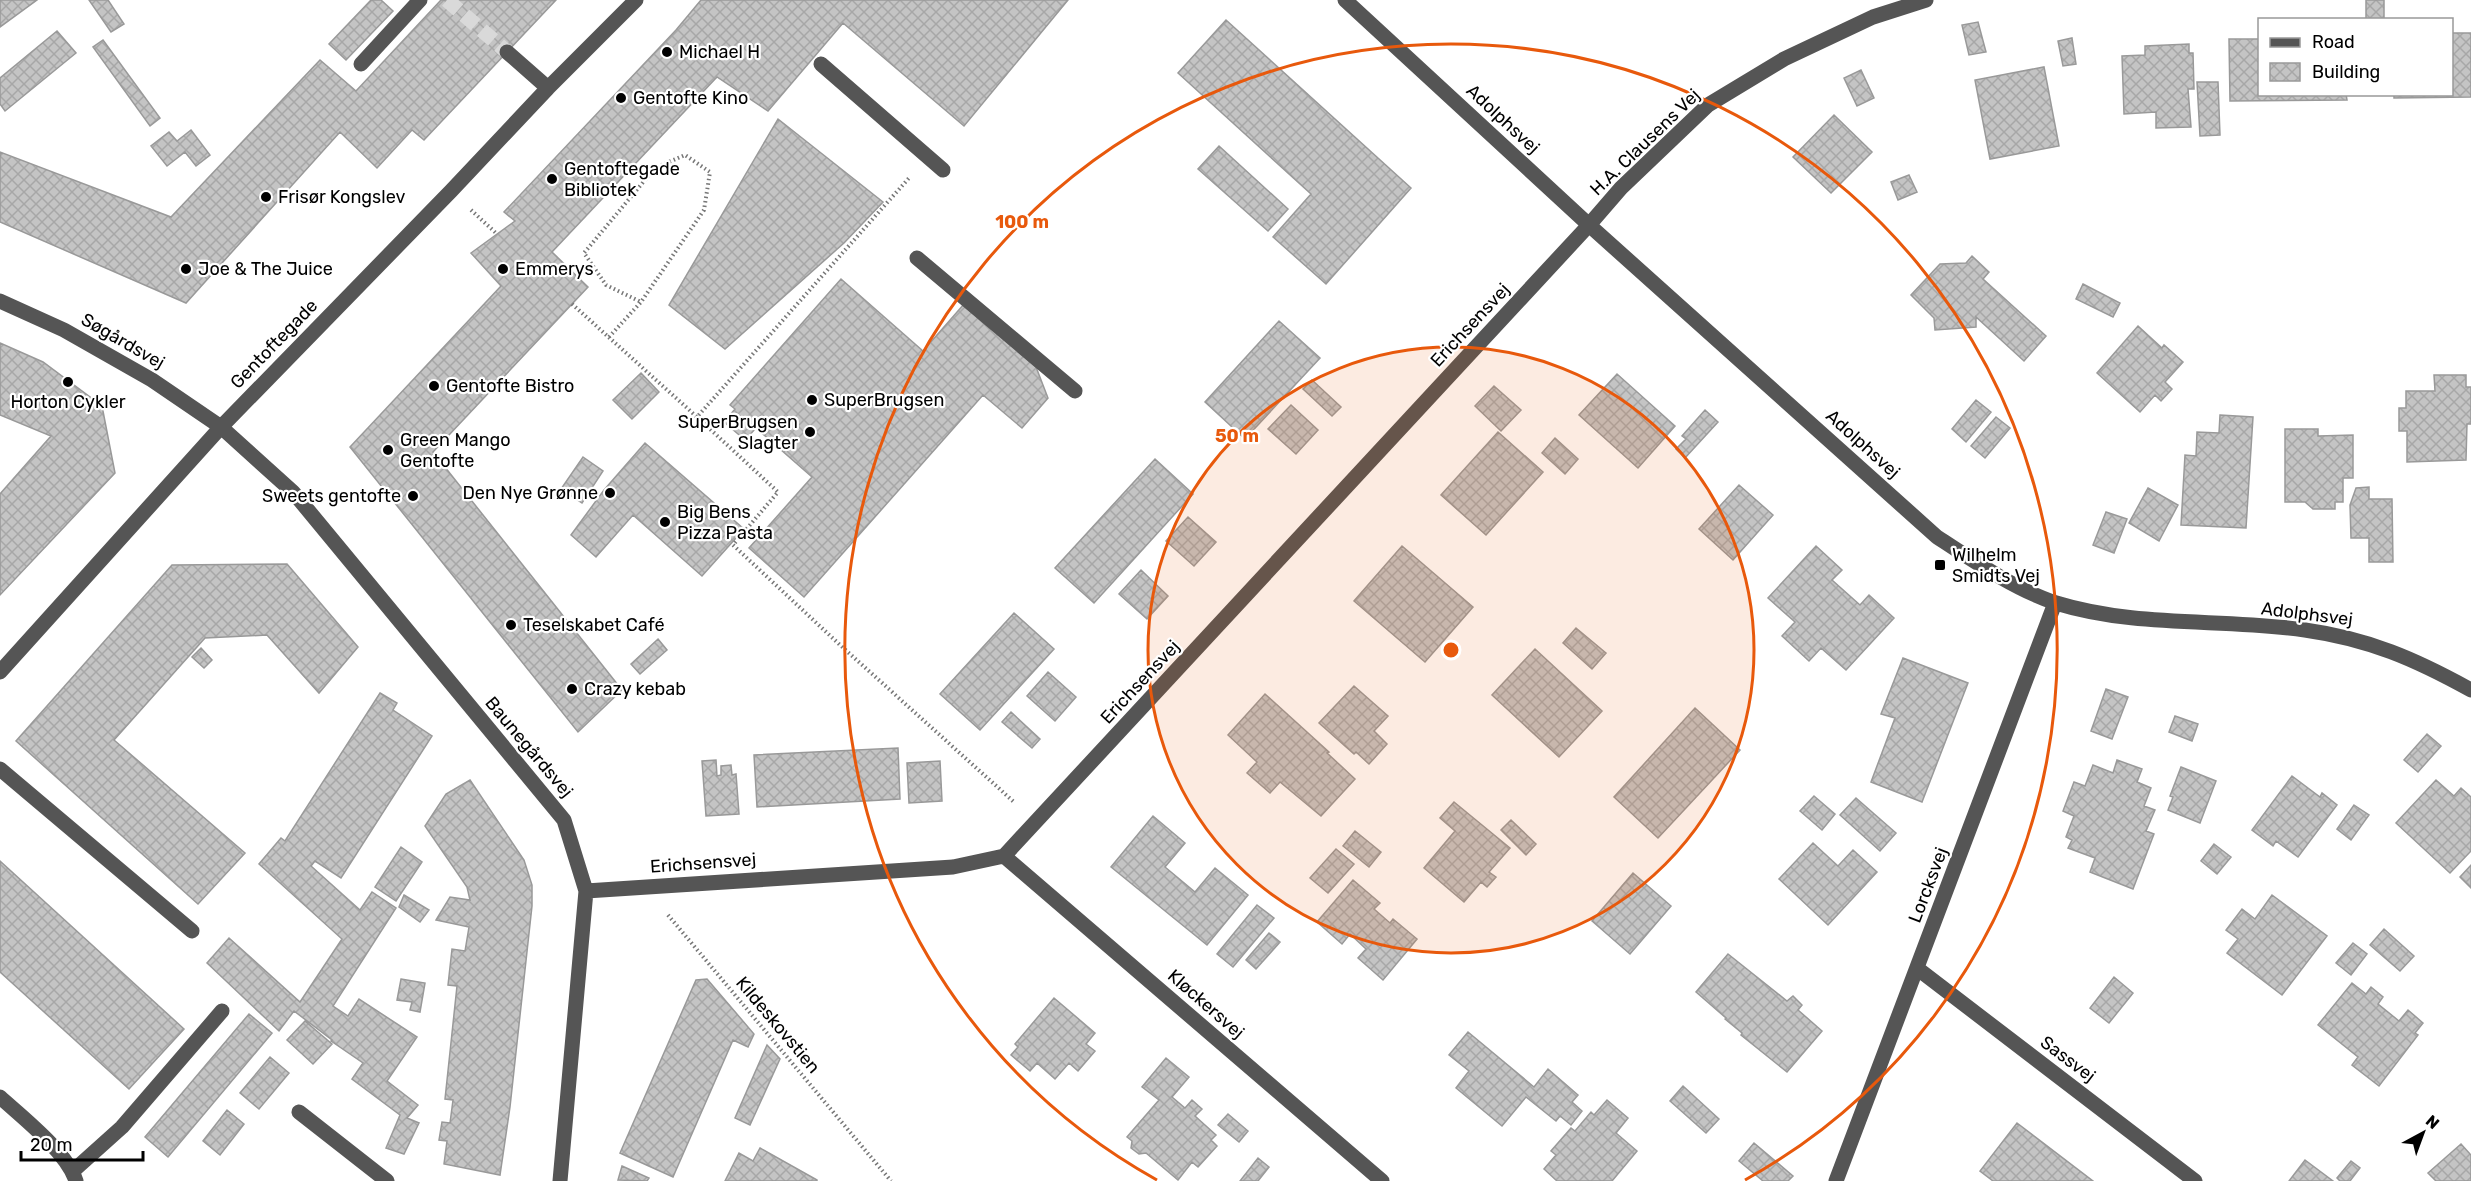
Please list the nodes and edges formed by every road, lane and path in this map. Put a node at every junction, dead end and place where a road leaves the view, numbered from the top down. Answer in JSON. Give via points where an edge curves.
{"nodes":[{"id":1,"x":420,"y":0,"type":"edge"},
{"id":2,"x":636,"y":0,"type":"edge"},
{"id":3,"x":1345,"y":0,"type":"edge"},
{"id":4,"x":1926,"y":0,"type":"edge"},
{"id":5,"x":507,"y":52,"type":"tunnel mouth"},
{"id":6,"x":361,"y":64,"type":"dead end"},
{"id":7,"x":821,"y":64,"type":"dead end"},
{"id":8,"x":548,"y":88,"type":"junction"},
{"id":9,"x":928,"y":156,"type":"junction"},
{"id":10,"x":943,"y":170,"type":"dead end"},
{"id":11,"x":1589,"y":225,"type":"junction"},
{"id":12,"x":917,"y":258,"type":"dead end"},
{"id":13,"x":0,"y":301,"type":"edge"},
{"id":14,"x":641,"y":302,"type":"junction"},
{"id":15,"x":572,"y":304,"type":"dead end"},
{"id":16,"x":609,"y":337,"type":"junction"},
{"id":17,"x":1075,"y":391,"type":"dead end"},
{"id":18,"x":697,"y":417,"type":"junction"},
{"id":19,"x":221,"y":427,"type":"junction"},
{"id":20,"x":2055,"y":603,"type":"junction"},
{"id":21,"x":0,"y":672,"type":"edge"},
{"id":22,"x":2471,"y":690,"type":"edge"},
{"id":23,"x":0,"y":769,"type":"edge"},
{"id":24,"x":1037,"y":822,"type":"junction"},
{"id":25,"x":1004,"y":856,"type":"junction"},
{"id":26,"x":644,"y":886,"type":"junction"},
{"id":27,"x":586,"y":891,"type":"junction"},
{"id":28,"x":192,"y":931,"type":"dead end"},
{"id":29,"x":1918,"y":969,"type":"junction"},
{"id":30,"x":222,"y":1011,"type":"dead end"},
{"id":31,"x":0,"y":1097,"type":"edge"},
{"id":32,"x":299,"y":1112,"type":"dead end"},
{"id":33,"x":75,"y":1176,"type":"edge"},
{"id":34,"x":387,"y":1181,"type":"edge"},
{"id":35,"x":560,"y":1181,"type":"edge"},
{"id":36,"x":891,"y":1181,"type":"edge"},
{"id":37,"x":1382,"y":1181,"type":"edge"},
{"id":38,"x":1836,"y":1181,"type":"edge"},
{"id":39,"x":2196,"y":1181,"type":"edge"}],
"edges":[{"from":1,"to":6,"type":"street"},
{"from":2,"to":8,"type":"street","name":"Gentoftegade"},
{"from":3,"to":11,"type":"street","name":"Adolphsvej"},
{"from":4,"to":11,"type":"street","name":"H.A. Clausens Vej","via":[[1873,17],[1784,59],[1708,105],[1621,188]]},
{"from":5,"to":8,"type":"street"},
{"from":7,"to":9,"type":"street"},
{"from":8,"to":19,"type":"street","name":"Gentoftegade"},
{"from":9,"to":10,"type":"street"},
{"from":9,"to":18,"type":"path"},
{"from":11,"to":20,"type":"street","name":"Adolphsvej","via":[[1937,537],[1992,573]]},
{"from":11,"to":24,"type":"street","name":"Erichsensvej"},
{"from":12,"to":17,"type":"street"},
{"from":13,"to":19,"type":"street","name":"Søgårdsvej","via":[[64,330],[152,380]]},
{"from":14,"to":14,"type":"path","via":[[704,210],[710,172],[685,155],[655,168],[584,253],[606,285]]},
{"from":14,"to":16,"type":"path"},
{"from":15,"to":16,"type":"path"},
{"from":16,"to":18,"type":"path"},
{"from":18,"to":24,"type":"path","via":[[778,492],[733,545]]},
{"from":19,"to":21,"type":"street","name":"Gentoftegade"},
{"from":19,"to":27,"type":"street","name":"Baunegårdsvej","via":[[293,492],[564,820]]},
{"from":20,"to":22,"type":"street","name":"Adolphsvej","via":[[2129,619],[2304,630],[2368,642],[2421,662]]},
{"from":20,"to":29,"type":"street","name":"Lorcksvej"},
{"from":23,"to":28,"type":"street"},
{"from":24,"to":25,"type":"street","name":"Erichsensvej"},
{"from":25,"to":26,"type":"street","name":"Erichsensvej","via":[[953,867]]},
{"from":25,"to":37,"type":"street","name":"Kløckersvej"},
{"from":26,"to":27,"type":"street","name":"Erichsensvej"},
{"from":26,"to":36,"type":"path","name":"Kildeskovstien"},
{"from":27,"to":35,"type":"street","name":"Baunegårdsvej"},
{"from":29,"to":38,"type":"street","name":"Lorcksvej"},
{"from":29,"to":39,"type":"street","name":"Sassvej"},
{"from":30,"to":33,"type":"street"},
{"from":31,"to":33,"type":"street","via":[[46,1138]]},
{"from":32,"to":34,"type":"street"}]}
